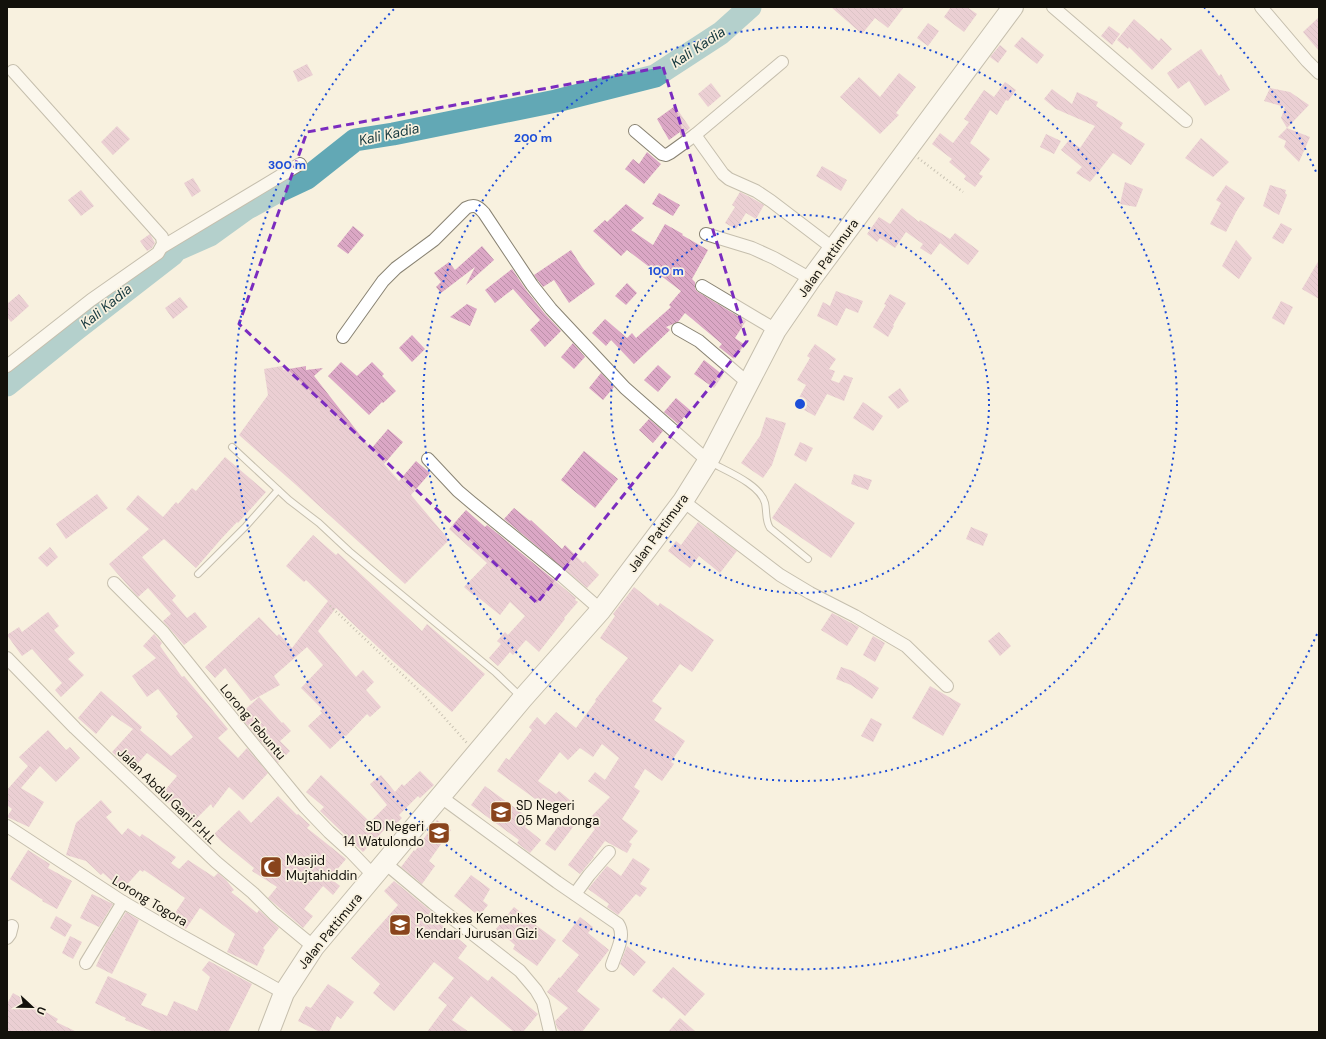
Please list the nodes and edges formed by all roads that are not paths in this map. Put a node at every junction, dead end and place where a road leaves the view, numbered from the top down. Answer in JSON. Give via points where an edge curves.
{"nodes":[{"id":1,"x":1013,"y":7,"type":"edge"},
{"id":2,"x":1053,"y":7,"type":"edge"},
{"id":3,"x":1261,"y":7,"type":"edge"},
{"id":4,"x":782,"y":62,"type":"dead end"},
{"id":5,"x":13,"y":71,"type":"dead end"},
{"id":6,"x":1319,"y":73,"type":"edge"},
{"id":7,"x":1186,"y":121,"type":"dead end"},
{"id":8,"x":635,"y":131,"type":"dead end"},
{"id":9,"x":695,"y":135,"type":"junction"},
{"id":10,"x":300,"y":164,"type":"dead end"},
{"id":11,"x":706,"y":234,"type":"dead end"},
{"id":12,"x":162,"y":247,"type":"junction"},
{"id":13,"x":834,"y":249,"type":"junction"},
{"id":14,"x":811,"y":279,"type":"junction"},
{"id":15,"x":702,"y":286,"type":"dead end"},
{"id":16,"x":678,"y":329,"type":"dead end"},
{"id":17,"x":776,"y":330,"type":"junction"},
{"id":18,"x":343,"y":337,"type":"dead end"},
{"id":19,"x":7,"y":366,"type":"edge"},
{"id":20,"x":748,"y":383,"type":"junction"},
{"id":21,"x":232,"y":447,"type":"dead end"},
{"id":22,"x":428,"y":459,"type":"dead end"},
{"id":23,"x":708,"y":461,"type":"junction"},
{"id":24,"x":278,"y":490,"type":"junction"},
{"id":25,"x":683,"y":501,"type":"junction"},
{"id":26,"x":808,"y":559,"type":"dead end"},
{"id":27,"x":198,"y":574,"type":"dead end"},
{"id":28,"x":114,"y":583,"type":"dead end"},
{"id":29,"x":601,"y":610,"type":"junction"},
{"id":30,"x":7,"y":658,"type":"edge"},
{"id":31,"x":947,"y":686,"type":"dead end"},
{"id":32,"x":523,"y":698,"type":"junction"},
{"id":33,"x":441,"y":797,"type":"junction"},
{"id":34,"x":7,"y":826,"type":"edge"},
{"id":35,"x":609,"y":852,"type":"dead end"},
{"id":36,"x":380,"y":870,"type":"junction"},
{"id":37,"x":575,"y":894,"type":"junction"},
{"id":38,"x":123,"y":902,"type":"junction"},
{"id":39,"x":12,"y":926,"type":"dead end"},
{"id":40,"x":7,"y":938,"type":"edge"},
{"id":41,"x":314,"y":947,"type":"junction"},
{"id":42,"x":86,"y":963,"type":"dead end"},
{"id":43,"x":612,"y":965,"type":"dead end"},
{"id":44,"x":284,"y":993,"type":"junction"},
{"id":45,"x":269,"y":1032,"type":"edge"},
{"id":46,"x":550,"y":1032,"type":"edge"}],
"edges":[{"from":1,"to":13,"type":"highway","name":"Jalan Pattimura"},
{"from":2,"to":7,"type":"street"},
{"from":3,"to":6,"type":"street"},
{"from":4,"to":9,"type":"street"},
{"from":5,"to":12,"type":"street","via":[[162,237]]},
{"from":8,"to":9,"type":"street","via":[[666,155]]},
{"from":9,"to":13,"type":"street","via":[[723,174],[771,201]]},
{"from":10,"to":12,"type":"street"},
{"from":11,"to":14,"type":"street","via":[[752,248]]},
{"from":12,"to":19,"type":"street","via":[[158,253],[91,300]]},
{"from":13,"to":14,"type":"highway","name":"Jalan Pattimura"},
{"from":14,"to":17,"type":"highway","name":"Jalan Pattimura"},
{"from":15,"to":17,"type":"street"},
{"from":16,"to":20,"type":"street","via":[[698,341]]},
{"from":17,"to":20,"type":"highway","name":"Jalan Pattimura"},
{"from":18,"to":23,"type":"street","via":[[383,281],[396,268],[434,240],[466,208],[477,206],[532,285],[552,309],[625,388]]},
{"from":20,"to":23,"type":"highway","name":"Jalan Pattimura"},
{"from":21,"to":24,"type":"lane"},
{"from":22,"to":29,"type":"street","via":[[458,491]]},
{"from":23,"to":25,"type":"highway","name":"Jalan Pattimura"},
{"from":23,"to":26,"type":"lane","via":[[747,482],[758,491],[765,502],[770,528]]},
{"from":24,"to":27,"type":"lane"},
{"from":24,"to":32,"type":"lane"},
{"from":25,"to":29,"type":"highway","name":"Jalan Pattimura"},
{"from":25,"to":31,"type":"street","via":[[780,575],[906,646]]},
{"from":28,"to":36,"type":"street","name":"Lorong Tebuntu","via":[[164,632],[240,729],[329,832],[351,852]]},
{"from":29,"to":32,"type":"highway","name":"Jalan Pattimura"},
{"from":30,"to":41,"type":"street","name":"Jalan Abdul Gani P.H.L","via":[[211,858]]},
{"from":32,"to":33,"type":"highway","name":"Jalan Pattimura"},
{"from":33,"to":36,"type":"highway","name":"Jalan Pattimura"},
{"from":33,"to":37,"type":"street"},
{"from":34,"to":38,"type":"street","name":"Lorong Togora"},
{"from":35,"to":37,"type":"street"},
{"from":36,"to":41,"type":"highway","name":"Jalan Pattimura"},
{"from":36,"to":46,"type":"street","name":"Lorong Tebuntu","via":[[433,902],[520,971],[543,1002]]},
{"from":37,"to":43,"type":"street","via":[[618,924],[621,939]]},
{"from":38,"to":42,"type":"street"},
{"from":38,"to":44,"type":"street","name":"Lorong Togora"},
{"from":39,"to":40,"type":"street"},
{"from":41,"to":44,"type":"highway","name":"Jalan Pattimura"},
{"from":44,"to":45,"type":"highway","name":"Jalan Pattimura"}]}
